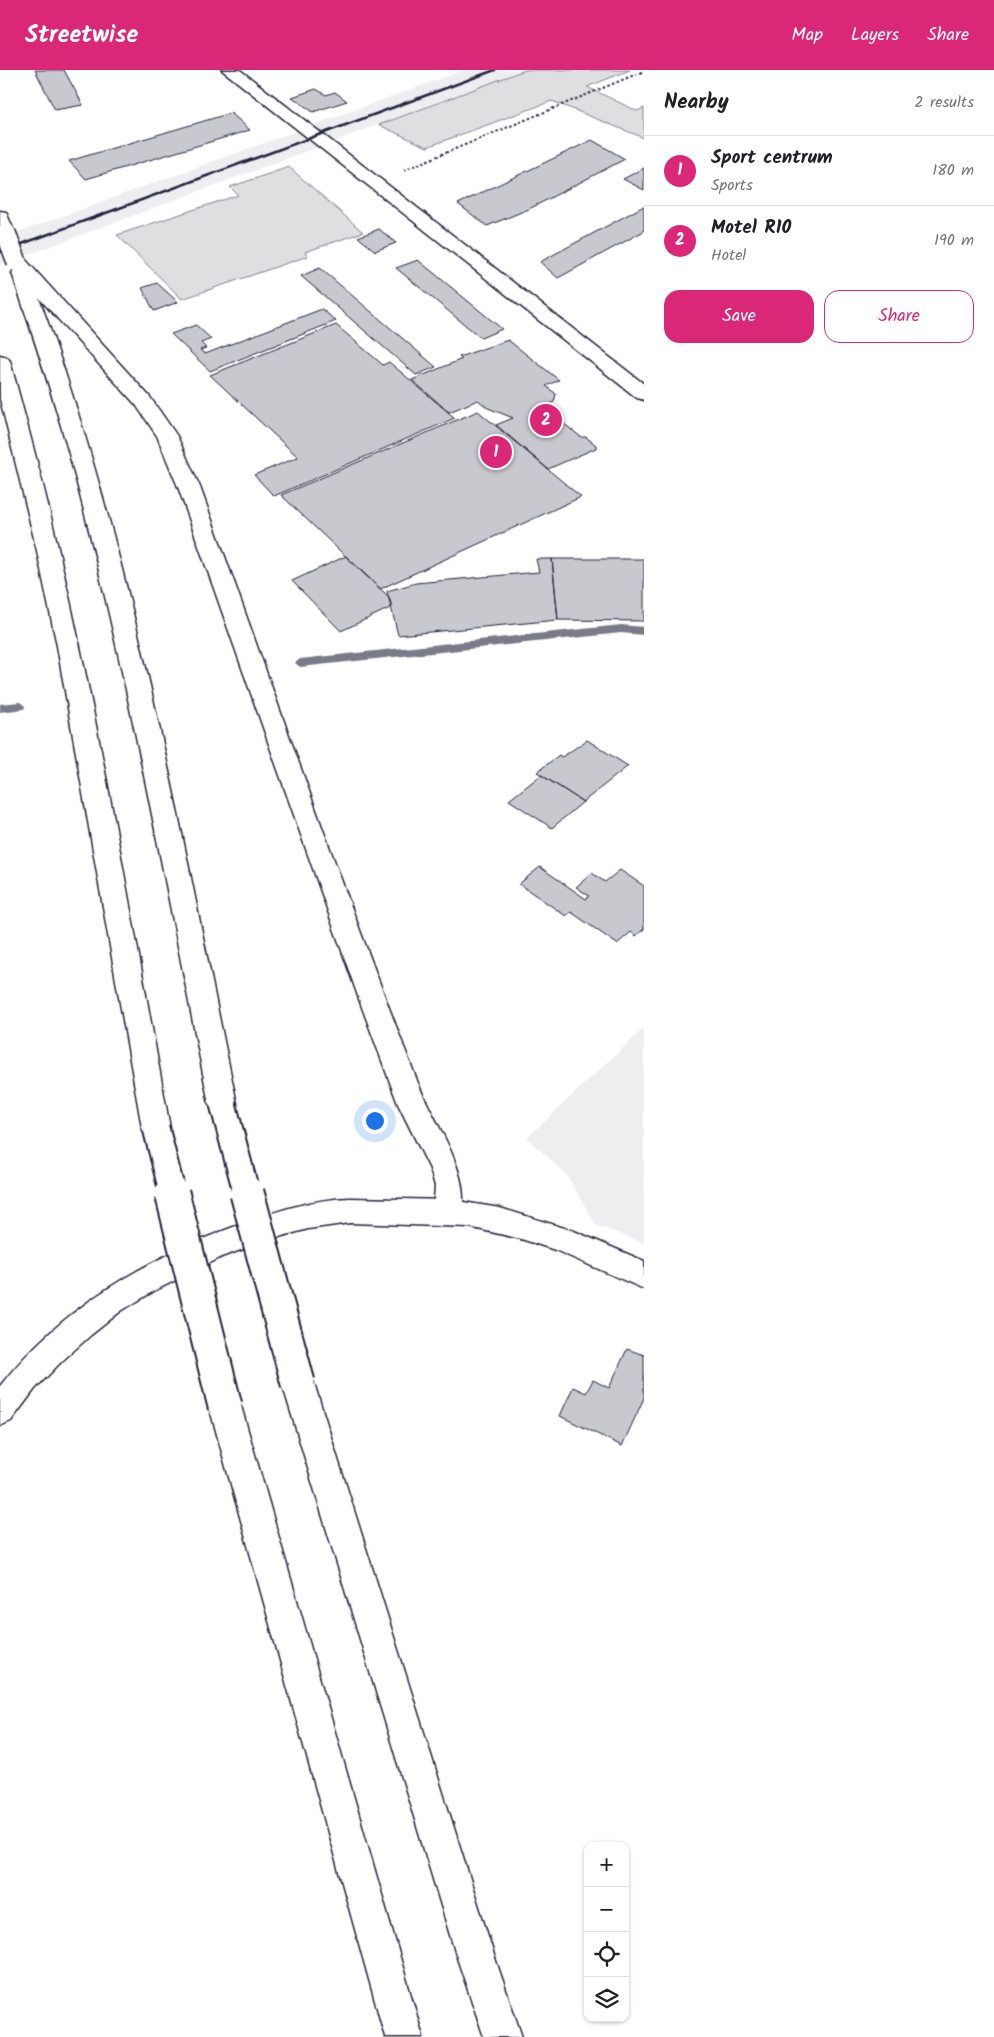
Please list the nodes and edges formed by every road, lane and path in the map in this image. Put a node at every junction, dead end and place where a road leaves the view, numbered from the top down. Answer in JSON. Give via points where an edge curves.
{"nodes":[{"id":1,"x":230,"y":70,"type":"edge"},
{"id":2,"x":644,"y":71,"type":"edge"},
{"id":3,"x":373,"y":183,"type":"junction"},
{"id":4,"x":3,"y":224,"type":"edge"},
{"id":5,"x":18,"y":262,"type":"junction"},
{"id":6,"x":0,"y":361,"type":"edge"},
{"id":7,"x":644,"y":394,"type":"edge"},
{"id":8,"x":448,"y":1213,"type":"junction"},
{"id":9,"x":644,"y":1276,"type":"edge"},
{"id":10,"x":0,"y":1411,"type":"edge"},
{"id":11,"x":404,"y":2037,"type":"edge"},
{"id":12,"x":503,"y":2037,"type":"edge"}],
"edges":[{"from":1,"to":3,"type":"main road"},
{"from":2,"to":3,"type":"path"},
{"from":3,"to":7,"type":"main road"},
{"from":4,"to":5,"type":"main road","bridge":true},
{"from":5,"to":8,"type":"main road","via":[[143,401],[167,436],[189,487],[380,1021],[412,1104],[444,1169],[449,1186]]},
{"from":5,"to":12,"type":"main road","bridge":true,"via":[[55,370],[96,519],[133,670],[223,1104],[298,1383]]},
{"from":6,"to":11,"type":"main road","bridge":true,"via":[[43,527],[72,665],[156,1128],[225,1406]]},
{"from":8,"to":9,"type":"main road","via":[[537,1230],[602,1254]]},
{"from":8,"to":10,"type":"main road","via":[[341,1211],[278,1223],[214,1246],[147,1277],[96,1312],[49,1352]]}]}
